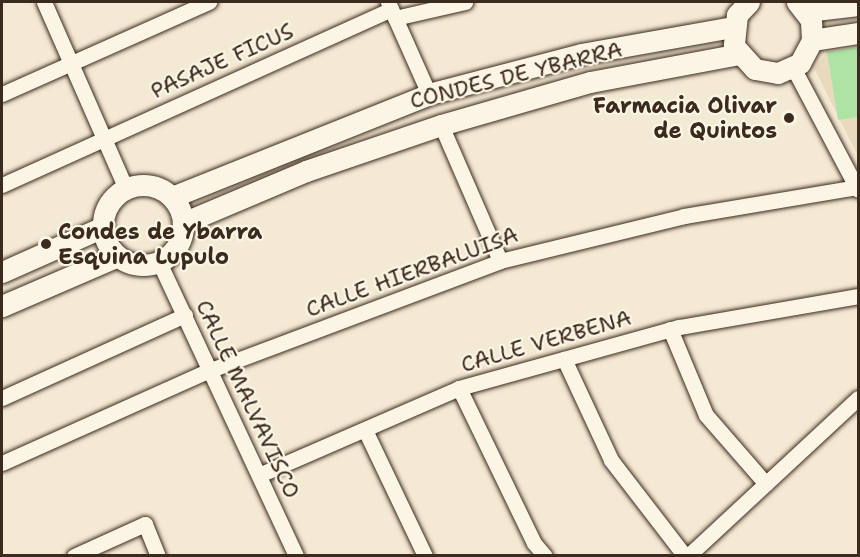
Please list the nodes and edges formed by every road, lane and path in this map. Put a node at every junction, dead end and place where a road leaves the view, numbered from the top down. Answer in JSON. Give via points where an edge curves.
{"nodes":[{"id":1,"x":44,"y":2,"type":"edge"},
{"id":2,"x":209,"y":2,"type":"edge"},
{"id":3,"x":465,"y":2,"type":"edge"},
{"id":4,"x":748,"y":2,"type":"edge"},
{"id":5,"x":858,"y":5,"type":"edge"},
{"id":6,"x":802,"y":6,"type":"edge"},
{"id":7,"x":392,"y":10,"type":"edge"},
{"id":8,"x":733,"y":27,"type":"junction"},
{"id":9,"x":858,"y":33,"type":"edge"},
{"id":10,"x":812,"y":40,"type":"junction"},
{"id":11,"x":739,"y":54,"type":"junction"},
{"id":12,"x":71,"y":64,"type":"junction"},
{"id":13,"x":789,"y":70,"type":"junction"},
{"id":14,"x":2,"y":94,"type":"edge"},
{"id":15,"x":429,"y":94,"type":"junction"},
{"id":16,"x":441,"y":125,"type":"junction"},
{"id":17,"x":105,"y":139,"type":"junction"},
{"id":18,"x":2,"y":185,"type":"edge"},
{"id":19,"x":858,"y":188,"type":"edge"},
{"id":20,"x":126,"y":189,"type":"junction"},
{"id":21,"x":171,"y":197,"type":"junction"},
{"id":22,"x":183,"y":223,"type":"junction"},
{"id":23,"x":103,"y":226,"type":"junction"},
{"id":24,"x":118,"y":256,"type":"junction"},
{"id":25,"x":500,"y":261,"type":"junction"},
{"id":26,"x":159,"y":262,"type":"junction"},
{"id":27,"x":2,"y":272,"type":"edge"},
{"id":28,"x":858,"y":296,"type":"edge"},
{"id":29,"x":2,"y":306,"type":"edge"},
{"id":30,"x":185,"y":315,"type":"junction"},
{"id":31,"x":670,"y":330,"type":"junction"},
{"id":32,"x":564,"y":359,"type":"junction"},
{"id":33,"x":208,"y":371,"type":"junction"},
{"id":34,"x":459,"y":388,"type":"junction"},
{"id":35,"x":2,"y":398,"type":"edge"},
{"id":36,"x":858,"y":398,"type":"edge"},
{"id":37,"x":365,"y":430,"type":"junction"},
{"id":38,"x":2,"y":463,"type":"edge"},
{"id":39,"x":259,"y":475,"type":"junction"},
{"id":40,"x":766,"y":484,"type":"junction"},
{"id":41,"x":74,"y":555,"type":"edge"},
{"id":42,"x":158,"y":555,"type":"edge"},
{"id":43,"x":296,"y":555,"type":"edge"},
{"id":44,"x":425,"y":555,"type":"edge"},
{"id":45,"x":545,"y":555,"type":"edge"},
{"id":46,"x":686,"y":555,"type":"edge"}],
"edges":[{"from":1,"to":12,"type":"street"},
{"from":2,"to":12,"type":"street"},
{"from":3,"to":7,"type":"street","name":"PASAJE FICUS"},
{"from":4,"to":8,"type":"main road"},
{"from":5,"to":6,"type":"main road"},
{"from":6,"to":10,"type":"main road"},
{"from":7,"to":15,"type":"street"},
{"from":7,"to":17,"type":"street","name":"PASAJE FICUS"},
{"from":8,"to":11,"type":"main road"},
{"from":8,"to":15,"type":"main road","name":"CONDES DE YBARRA","via":[[581,54]]},
{"from":9,"to":10,"type":"main road"},
{"from":10,"to":13,"type":"main road","via":[[800,63]]},
{"from":11,"to":13,"type":"main road","via":[[766,72]]},
{"from":11,"to":16,"type":"main road","name":"CONDES DE YBARRA","via":[[590,82]]},
{"from":12,"to":14,"type":"street"},
{"from":12,"to":17,"type":"street"},
{"from":13,"to":19,"type":"street","via":[[796,73]]},
{"from":15,"to":21,"type":"main road","name":"CONDES DE YBARRA"},
{"from":16,"to":22,"type":"main road","name":"CONDES DE YBARRA","via":[[306,171]]},
{"from":16,"to":25,"type":"street"},
{"from":17,"to":18,"type":"street","name":"PASAJE FICUS"},
{"from":17,"to":20,"type":"street"},
{"from":19,"to":25,"type":"street","name":"CALLE HIERBALUISA","via":[[684,216]]},
{"from":20,"to":21,"type":"main road","via":[[150,186]]},
{"from":20,"to":23,"type":"main road","via":[[109,204]]},
{"from":21,"to":22,"type":"main road"},
{"from":22,"to":26,"type":"main road","via":[[178,245]]},
{"from":23,"to":24,"type":"main road"},
{"from":23,"to":27,"type":"main road"},
{"from":24,"to":26,"type":"main road","via":[[139,264]]},
{"from":24,"to":29,"type":"main road"},
{"from":25,"to":33,"type":"street","name":"CALLE HIERBALUISA"},
{"from":26,"to":30,"type":"street","name":"CALLE MALVAVISCO"},
{"from":28,"to":31,"type":"street","name":"CALLE VERBENA"},
{"from":30,"to":33,"type":"street","name":"CALLE MALVAVISCO"},
{"from":30,"to":35,"type":"street"},
{"from":31,"to":32,"type":"street","name":"CALLE VERBENA"},
{"from":31,"to":40,"type":"street","via":[[706,415]]},
{"from":32,"to":34,"type":"street","name":"CALLE VERBENA"},
{"from":32,"to":46,"type":"street","via":[[611,460]]},
{"from":33,"to":38,"type":"street","name":"CALLE HIERBALUISA"},
{"from":33,"to":39,"type":"street","name":"CALLE MALVAVISCO"},
{"from":34,"to":37,"type":"street","name":"CALLE VERBENA"},
{"from":34,"to":45,"type":"street","via":[[534,543]]},
{"from":36,"to":40,"type":"street"},
{"from":37,"to":39,"type":"street","name":"CALLE VERBENA"},
{"from":37,"to":44,"type":"street"},
{"from":39,"to":43,"type":"street","name":"CALLE MALVAVISCO"},
{"from":40,"to":46,"type":"street"},
{"from":41,"to":42,"type":"street","via":[[145,524]]}]}
